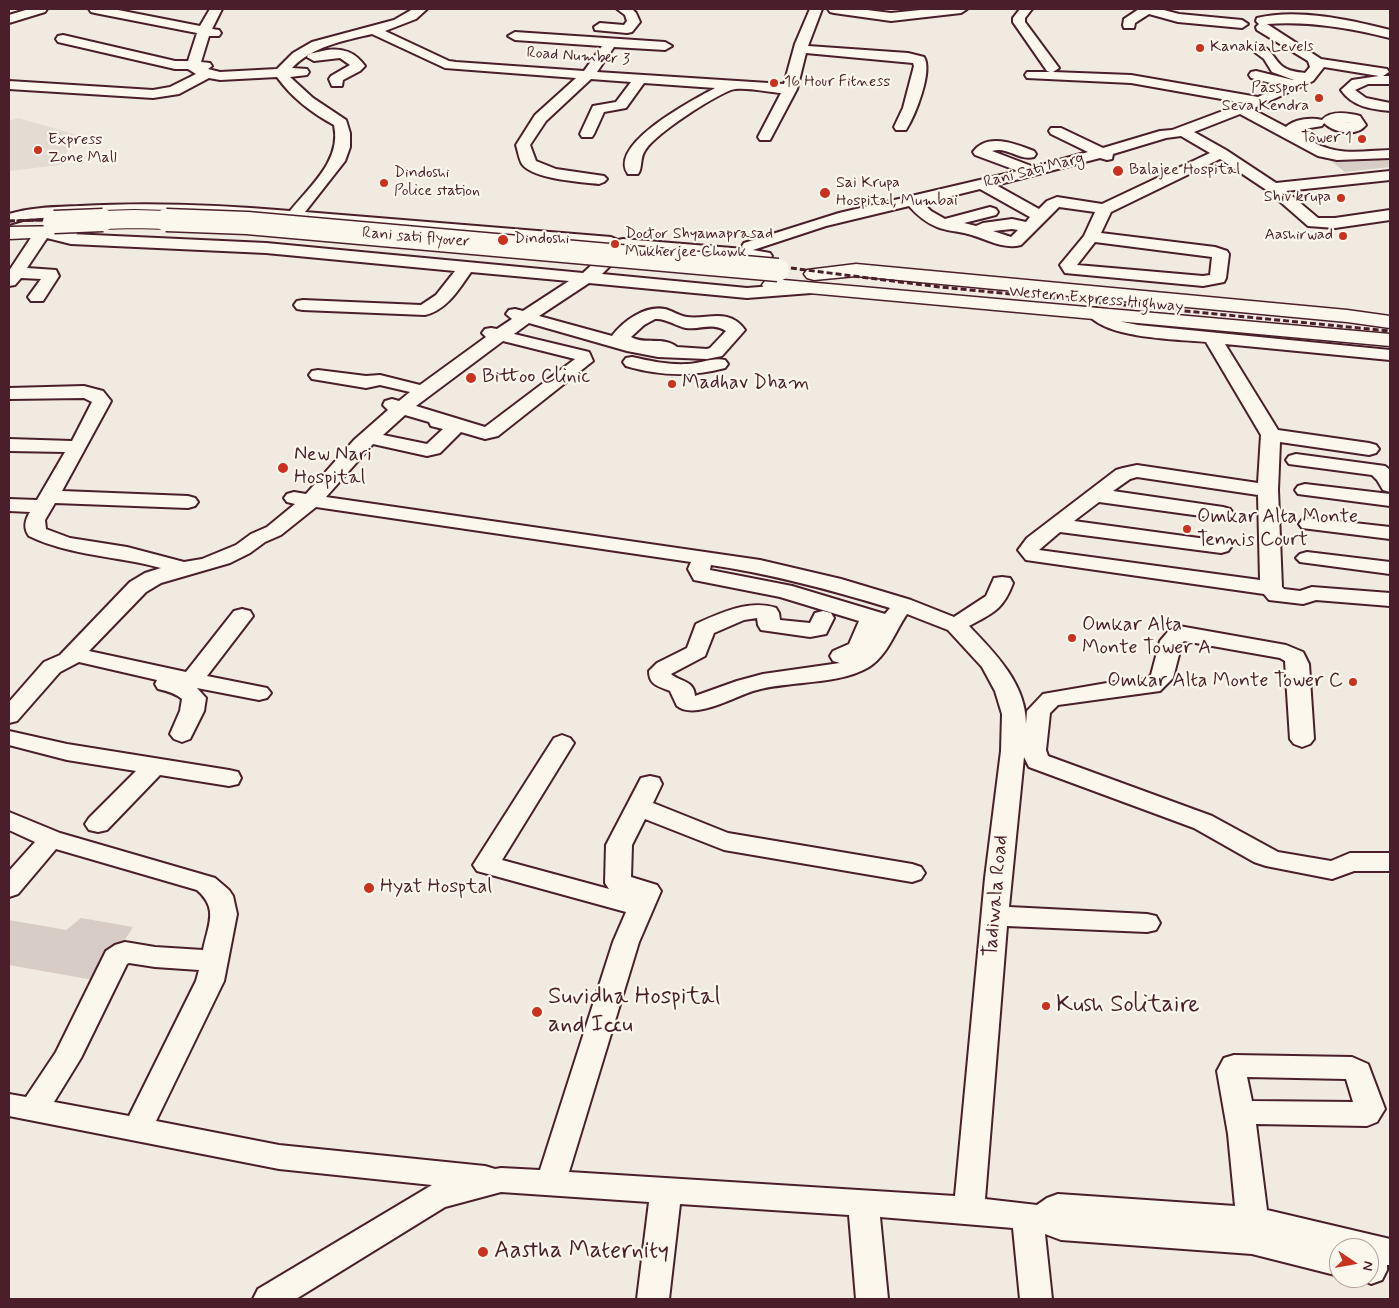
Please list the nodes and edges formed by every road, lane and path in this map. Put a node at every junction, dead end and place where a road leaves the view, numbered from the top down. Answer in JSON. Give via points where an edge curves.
{"nodes":[{"id":1,"x":42,"y":9,"type":"edge"},
{"id":2,"x":95,"y":9,"type":"edge"},
{"id":3,"x":216,"y":9,"type":"edge"},
{"id":4,"x":225,"y":9,"type":"edge"},
{"id":5,"x":421,"y":9,"type":"edge"},
{"id":6,"x":623,"y":9,"type":"edge"},
{"id":7,"x":816,"y":9,"type":"edge"},
{"id":8,"x":834,"y":9,"type":"edge"},
{"id":9,"x":961,"y":9,"type":"edge"},
{"id":10,"x":1026,"y":9,"type":"edge"},
{"id":11,"x":1147,"y":9,"type":"edge"},
{"id":12,"x":9,"y":19,"type":"edge"},
{"id":13,"x":1253,"y":19,"type":"junction"},
{"id":14,"x":1129,"y":25,"type":"dead end"},
{"id":15,"x":583,"y":26,"type":"dead end"},
{"id":16,"x":371,"y":29,"type":"junction"},
{"id":17,"x":209,"y":32,"type":"junction"},
{"id":18,"x":1390,"y":34,"type":"edge"},
{"id":19,"x":515,"y":36,"type":"dead end"},
{"id":20,"x":62,"y":40,"type":"dead end"},
{"id":21,"x":332,"y":40,"type":"junction"},
{"id":22,"x":611,"y":42,"type":"junction"},
{"id":23,"x":626,"y":47,"type":"dead end"},
{"id":24,"x":801,"y":49,"type":"junction"},
{"id":25,"x":1259,"y":50,"type":"dead end"},
{"id":26,"x":341,"y":53,"type":"junction"},
{"id":27,"x":305,"y":66,"type":"junction"},
{"id":28,"x":1052,"y":68,"type":"dead end"},
{"id":29,"x":201,"y":70,"type":"junction"},
{"id":30,"x":281,"y":73,"type":"junction"},
{"id":31,"x":1390,"y":74,"type":"edge"},
{"id":32,"x":588,"y":75,"type":"junction"},
{"id":33,"x":1032,"y":75,"type":"dead end"},
{"id":34,"x":1256,"y":75,"type":"dead end"},
{"id":35,"x":1370,"y":75,"type":"dead end"},
{"id":36,"x":1307,"y":76,"type":"junction"},
{"id":37,"x":640,"y":79,"type":"junction"},
{"id":38,"x":1390,"y":80,"type":"edge"},
{"id":39,"x":9,"y":85,"type":"edge"},
{"id":40,"x":730,"y":85,"type":"junction"},
{"id":41,"x":322,"y":87,"type":"dead end"},
{"id":42,"x":790,"y":89,"type":"junction"},
{"id":43,"x":299,"y":93,"type":"junction"},
{"id":44,"x":1249,"y":105,"type":"junction"},
{"id":45,"x":1386,"y":117,"type":"edge"},
{"id":46,"x":1359,"y":122,"type":"dead end"},
{"id":47,"x":1281,"y":123,"type":"dead end"},
{"id":48,"x":1317,"y":123,"type":"dead end"},
{"id":49,"x":901,"y":126,"type":"dead end"},
{"id":50,"x":1056,"y":131,"type":"dead end"},
{"id":51,"x":1178,"y":132,"type":"junction"},
{"id":52,"x":587,"y":134,"type":"dead end"},
{"id":53,"x":765,"y":137,"type":"dead end"},
{"id":54,"x":1312,"y":148,"type":"junction"},
{"id":55,"x":1221,"y":153,"type":"junction"},
{"id":56,"x":1029,"y":154,"type":"dead end"},
{"id":57,"x":1390,"y":154,"type":"edge"},
{"id":58,"x":1106,"y":155,"type":"junction"},
{"id":59,"x":633,"y":171,"type":"dead end"},
{"id":60,"x":1038,"y":173,"type":"junction"},
{"id":61,"x":1390,"y":176,"type":"edge"},
{"id":62,"x":598,"y":179,"type":"dead end"},
{"id":63,"x":988,"y":187,"type":"junction"},
{"id":64,"x":1273,"y":188,"type":"junction"},
{"id":65,"x":916,"y":203,"type":"junction"},
{"id":66,"x":1104,"y":208,"type":"junction"},
{"id":67,"x":297,"y":212,"type":"junction"},
{"id":68,"x":990,"y":212,"type":"dead end"},
{"id":69,"x":1390,"y":215,"type":"edge"},
{"id":70,"x":9,"y":219,"type":"edge"},
{"id":71,"x":1035,"y":222,"type":"junction"},
{"id":72,"x":9,"y":224,"type":"edge"},
{"id":73,"x":943,"y":224,"type":"junction"},
{"id":74,"x":983,"y":228,"type":"dead end"},
{"id":75,"x":49,"y":230,"type":"junction"},
{"id":76,"x":9,"y":233,"type":"edge"},
{"id":77,"x":1091,"y":237,"type":"junction"},
{"id":78,"x":614,"y":238,"type":"junction"},
{"id":79,"x":466,"y":268,"type":"junction"},
{"id":80,"x":782,"y":268,"type":"junction"},
{"id":81,"x":13,"y":277,"type":"edge"},
{"id":82,"x":580,"y":278,"type":"junction"},
{"id":83,"x":1211,"y":280,"type":"junction"},
{"id":84,"x":37,"y":297,"type":"dead end"},
{"id":85,"x":1205,"y":304,"type":"junction"},
{"id":86,"x":303,"y":305,"type":"dead end"},
{"id":87,"x":1254,"y":312,"type":"junction"},
{"id":88,"x":1096,"y":313,"type":"junction"},
{"id":89,"x":507,"y":325,"type":"junction"},
{"id":90,"x":746,"y":330,"type":"dead end"},
{"id":91,"x":1386,"y":335,"type":"edge"},
{"id":92,"x":1212,"y":337,"type":"junction"},
{"id":93,"x":671,"y":352,"type":"junction"},
{"id":94,"x":1223,"y":353,"type":"junction"},
{"id":95,"x":448,"y":367,"type":"junction"},
{"id":96,"x":1370,"y":368,"type":"dead end"},
{"id":97,"x":318,"y":375,"type":"dead end"},
{"id":98,"x":412,"y":387,"type":"junction"},
{"id":99,"x":9,"y":393,"type":"edge"},
{"id":100,"x":394,"y":408,"type":"junction"},
{"id":101,"x":1272,"y":435,"type":"junction"},
{"id":102,"x":359,"y":440,"type":"junction"},
{"id":103,"x":9,"y":446,"type":"edge"},
{"id":104,"x":78,"y":446,"type":"junction"},
{"id":105,"x":1369,"y":449,"type":"dead end"},
{"id":106,"x":1296,"y":460,"type":"dead end"},
{"id":107,"x":1390,"y":486,"type":"edge"},
{"id":108,"x":1268,"y":490,"type":"junction"},
{"id":109,"x":1305,"y":490,"type":"dead end"},
{"id":110,"x":1095,"y":495,"type":"junction"},
{"id":111,"x":303,"y":499,"type":"junction"},
{"id":112,"x":1390,"y":500,"type":"edge"},
{"id":113,"x":46,"y":502,"type":"junction"},
{"id":114,"x":188,"y":502,"type":"dead end"},
{"id":115,"x":9,"y":505,"type":"edge"},
{"id":116,"x":1223,"y":513,"type":"dead end"},
{"id":117,"x":1309,"y":524,"type":"dead end"},
{"id":118,"x":1056,"y":525,"type":"junction"},
{"id":119,"x":1390,"y":533,"type":"edge"},
{"id":120,"x":1221,"y":546,"type":"dead end"},
{"id":121,"x":1307,"y":558,"type":"dead end"},
{"id":122,"x":184,"y":568,"type":"junction"},
{"id":123,"x":1390,"y":568,"type":"edge"},
{"id":124,"x":1002,"y":583,"type":"dead end"},
{"id":125,"x":1272,"y":588,"type":"junction"},
{"id":126,"x":1390,"y":600,"type":"edge"},
{"id":127,"x":897,"y":614,"type":"junction"},
{"id":128,"x":242,"y":616,"type":"dead end"},
{"id":129,"x":823,"y":618,"type":"dead end"},
{"id":130,"x":945,"y":621,"type":"junction"},
{"id":131,"x":867,"y":625,"type":"dead end"},
{"id":132,"x":70,"y":661,"type":"junction"},
{"id":133,"x":805,"y":675,"type":"junction"},
{"id":134,"x":192,"y":680,"type":"junction"},
{"id":135,"x":259,"y":693,"type":"dead end"},
{"id":136,"x":15,"y":715,"type":"edge"},
{"id":137,"x":182,"y":734,"type":"dead end"},
{"id":138,"x":9,"y":738,"type":"edge"},
{"id":139,"x":1302,"y":739,"type":"dead end"},
{"id":140,"x":562,"y":743,"type":"dead end"},
{"id":141,"x":155,"y":766,"type":"junction"},
{"id":142,"x":229,"y":778,"type":"dead end"},
{"id":143,"x":9,"y":820,"type":"edge"},
{"id":144,"x":98,"y":824,"type":"dead end"},
{"id":145,"x":51,"y":839,"type":"junction"},
{"id":146,"x":1390,"y":862,"type":"edge"},
{"id":147,"x":912,"y":873,"type":"dead end"},
{"id":148,"x":9,"y":888,"type":"edge"},
{"id":149,"x":641,"y":907,"type":"junction"},
{"id":150,"x":994,"y":916,"type":"junction"},
{"id":151,"x":1147,"y":923,"type":"dead end"},
{"id":152,"x":214,"y":961,"type":"junction"},
{"id":153,"x":21,"y":1107,"type":"edge"},
{"id":154,"x":1241,"y":1112,"type":"dead end"},
{"id":155,"x":138,"y":1128,"type":"junction"},
{"id":156,"x":501,"y":1180,"type":"junction"},
{"id":157,"x":550,"y":1182,"type":"junction"},
{"id":158,"x":666,"y":1192,"type":"junction"},
{"id":159,"x":863,"y":1204,"type":"junction"},
{"id":160,"x":969,"y":1210,"type":"junction"},
{"id":161,"x":1035,"y":1217,"type":"junction"},
{"id":162,"x":1252,"y":1231,"type":"junction"},
{"id":163,"x":1329,"y":1251,"type":"edge"},
{"id":164,"x":1329,"y":1258,"type":"edge"},
{"id":165,"x":269,"y":1299,"type":"edge"},
{"id":166,"x":653,"y":1299,"type":"edge"},
{"id":167,"x":872,"y":1299,"type":"edge"},
{"id":168,"x":1036,"y":1299,"type":"edge"}],
"edges":[{"from":1,"to":12,"type":"street"},
{"from":2,"to":17,"type":"street"},
{"from":3,"to":17,"type":"street"},
{"from":4,"to":17,"type":"street"},
{"from":5,"to":16,"type":"street","via":[[410,17]]},
{"from":6,"to":15,"type":"street","via":[[630,13],[634,22],[627,29]]},
{"from":7,"to":24,"type":"street"},
{"from":8,"to":9,"type":"street","via":[[891,17]]},
{"from":10,"to":28,"type":"street","via":[[1019,22]]},
{"from":11,"to":13,"type":"street","via":[[1178,18]]},
{"from":11,"to":14,"type":"street"},
{"from":13,"to":18,"type":"street","via":[[1320,22]]},
{"from":13,"to":36,"type":"street"},
{"from":16,"to":21,"type":"street"},
{"from":16,"to":32,"type":"street","name":"Road Number 3","via":[[445,64]]},
{"from":17,"to":29,"type":"street"},
{"from":19,"to":22,"type":"street"},
{"from":20,"to":29,"type":"street"},
{"from":21,"to":26,"type":"street","via":[[346,47]]},
{"from":21,"to":30,"type":"street","via":[[303,52]]},
{"from":22,"to":23,"type":"street","via":[[652,47]]},
{"from":22,"to":32,"type":"street"},
{"from":24,"to":42,"type":"street"},
{"from":24,"to":49,"type":"street","via":[[919,60],[921,66],[910,108]]},
{"from":25,"to":36,"type":"street","via":[[1271,57],[1277,72],[1282,75]]},
{"from":26,"to":27,"type":"street","via":[[310,58]]},
{"from":26,"to":41,"type":"street","via":[[348,55],[358,66],[340,75],[336,79],[340,82]]},
{"from":27,"to":30,"type":"street"},
{"from":27,"to":43,"type":"street","via":[[300,78],[315,89]]},
{"from":29,"to":30,"type":"street","via":[[220,76]]},
{"from":29,"to":39,"type":"street","via":[[174,91],[153,94]]},
{"from":30,"to":43,"type":"street"},
{"from":31,"to":36,"type":"street"},
{"from":32,"to":37,"type":"street","name":"Road Number 3"},
{"from":32,"to":62,"type":"street","via":[[540,118],[523,145],[529,163],[541,170]]},
{"from":33,"to":44,"type":"street","via":[[1131,79]]},
{"from":34,"to":36,"type":"street"},
{"from":35,"to":36,"type":"street","via":[[1338,70]]},
{"from":36,"to":44,"type":"street","name":"Rani Sati Marg"},
{"from":37,"to":40,"type":"street","name":"Road Number 3"},
{"from":37,"to":52,"type":"street","via":[[621,105],[598,109]]},
{"from":38,"to":45,"type":"street","via":[[1357,82],[1348,90],[1352,96]]},
{"from":40,"to":42,"type":"street","name":"Road Number 3"},
{"from":40,"to":59,"type":"street","via":[[667,122],[647,139],[636,150]]},
{"from":42,"to":53,"type":"street"},
{"from":43,"to":67,"type":"street","via":[[341,123],[344,132],[338,161]]},
{"from":44,"to":47,"type":"street"},
{"from":44,"to":51,"type":"street","name":"Rani Sati Marg"},
{"from":44,"to":54,"type":"street"},
{"from":45,"to":46,"type":"street"},
{"from":48,"to":54,"type":"street","via":[[1293,128],[1312,140]]},
{"from":50,"to":58,"type":"street"},
{"from":51,"to":55,"type":"street"},
{"from":51,"to":58,"type":"street","name":"Rani Sati Marg","via":[[1172,138]]},
{"from":54,"to":57,"type":"street","via":[[1337,156]]},
{"from":55,"to":64,"type":"street"},
{"from":55,"to":66,"type":"street"},
{"from":56,"to":60,"type":"street","via":[[997,144],[980,152]]},
{"from":58,"to":60,"type":"street","name":"Rani Sati Marg"},
{"from":60,"to":63,"type":"street","name":"Rani Sati Marg"},
{"from":61,"to":64,"type":"street"},
{"from":63,"to":65,"type":"street","name":"Rani Sati Marg"},
{"from":63,"to":71,"type":"street"},
{"from":64,"to":69,"type":"street","via":[[1314,223]]},
{"from":65,"to":73,"type":"street","via":[[925,214]]},
{"from":65,"to":80,"type":"street","name":"Rani Sati Marg","via":[[792,230]]},
{"from":66,"to":71,"type":"street","via":[[1057,202]]},
{"from":66,"to":77,"type":"street"},
{"from":67,"to":70,"type":"street","via":[[126,208],[25,214]]},
{"from":67,"to":78,"type":"street"},
{"from":68,"to":73,"type":"street"},
{"from":71,"to":73,"type":"street","via":[[1015,242]]},
{"from":71,"to":74,"type":"street"},
{"from":72,"to":75,"type":"main road"},
{"from":75,"to":76,"type":"main road"},
{"from":75,"to":79,"type":"street","via":[[71,239],[266,248]]},
{"from":75,"to":80,"type":"main road","name":"Rani sati flyover","via":[[146,232]]},
{"from":75,"to":81,"type":"street"},
{"from":77,"to":83,"type":"street","via":[[1221,254],[1218,278]]},
{"from":77,"to":83,"type":"street","via":[[1068,265],[1071,268]]},
{"from":78,"to":80,"type":"street"},
{"from":78,"to":82,"type":"street"},
{"from":79,"to":82,"type":"street"},
{"from":79,"to":86,"type":"street","via":[[442,299],[425,310]]},
{"from":80,"to":82,"type":"street","via":[[747,293]]},
{"from":80,"to":82,"type":"street","via":[[623,244],[594,273]]},
{"from":80,"to":85,"type":"main road","via":[[856,270]]},
{"from":80,"to":87,"type":"main road","name":"Western Express Highway"},
{"from":80,"to":88,"type":"main road","name":"Western Express Highway"},
{"from":81,"to":84,"type":"street","via":[[50,274]]},
{"from":82,"to":89,"type":"street","via":[[544,298]]},
{"from":83,"to":85,"type":"street"},
{"from":85,"to":87,"type":"main road"},
{"from":87,"to":91,"type":"main road","name":"Western Express Highway"},
{"from":88,"to":91,"type":"main road","name":"Western Express Highway"},
{"from":88,"to":92,"type":"street","via":[[1118,326]]},
{"from":89,"to":90,"type":"street","via":[[642,365],[677,370],[703,369],[720,363],[738,351]]},
{"from":89,"to":93,"type":"street"},
{"from":89,"to":95,"type":"street"},
{"from":89,"to":100,"type":"street","via":[[584,356],[584,361],[492,432],[484,433]]},
{"from":91,"to":92,"type":"street"},
{"from":92,"to":94,"type":"street"},
{"from":93,"to":93,"type":"street","via":[[716,352],[736,330],[715,320],[680,321],[659,313],[642,318],[620,337],[636,346],[667,347]]},
{"from":94,"to":96,"type":"street"},
{"from":94,"to":101,"type":"street"},
{"from":95,"to":98,"type":"street"},
{"from":95,"to":100,"type":"street"},
{"from":97,"to":98,"type":"street","via":[[366,382],[380,380]]},
{"from":98,"to":100,"type":"street"},
{"from":99,"to":104,"type":"street","via":[[84,392],[96,395],[102,402]]},
{"from":100,"to":102,"type":"street"},
{"from":100,"to":102,"type":"street","via":[[454,429],[433,449],[427,450]]},
{"from":101,"to":105,"type":"street"},
{"from":101,"to":108,"type":"street"},
{"from":102,"to":111,"type":"street"},
{"from":103,"to":104,"type":"street"},
{"from":104,"to":113,"type":"street"},
{"from":106,"to":107,"type":"street","via":[[1378,470]]},
{"from":108,"to":110,"type":"street","via":[[1137,471],[1123,474]]},
{"from":108,"to":125,"type":"street"},
{"from":109,"to":112,"type":"street"},
{"from":110,"to":116,"type":"street"},
{"from":110,"to":118,"type":"street"},
{"from":111,"to":122,"type":"street","via":[[274,531],[243,549],[206,565]]},
{"from":111,"to":127,"type":"street","via":[[703,558],[699,569],[702,575]]},
{"from":113,"to":114,"type":"street"},
{"from":113,"to":115,"type":"street"},
{"from":113,"to":122,"type":"street","via":[[35,520],[36,532],[49,540]]},
{"from":117,"to":119,"type":"street"},
{"from":118,"to":120,"type":"street"},
{"from":118,"to":125,"type":"street","via":[[1028,550],[1033,556]]},
{"from":121,"to":123,"type":"street"},
{"from":122,"to":132,"type":"street","via":[[153,578],[138,587]]},
{"from":124,"to":130,"type":"street","via":[[996,599],[984,609]]},
{"from":125,"to":126,"type":"street","via":[[1277,595],[1303,598],[1312,593]]},
{"from":127,"to":130,"type":"street"},
{"from":127,"to":133,"type":"street","via":[[876,648],[862,662],[839,670]]},
{"from":128,"to":134,"type":"street"},
{"from":129,"to":133,"type":"street","via":[[818,629],[810,630],[769,625],[768,612],[761,610],[717,622],[704,629],[698,651],[660,671],[660,679],[683,690],[683,698],[691,704],[754,683]]},
{"from":130,"to":150,"type":"street","name":"Tadiwala Road","via":[[992,664],[1007,691],[1014,714],[1013,751]]},
{"from":131,"to":133,"type":"street","via":[[859,648],[850,654],[816,663]]},
{"from":132,"to":134,"type":"street","via":[[111,664]]},
{"from":132,"to":136,"type":"street"},
{"from":132,"to":137,"type":"street","via":[[91,671],[178,686],[188,691],[194,698],[194,704]]},
{"from":134,"to":135,"type":"street"},
{"from":136,"to":138,"type":"street"},
{"from":138,"to":141,"type":"street","via":[[67,752]]},
{"from":139,"to":146,"type":"street","via":[[1298,664],[1294,657],[1286,652],[1179,633],[1171,641],[1162,678],[1152,686],[1051,699],[1039,711],[1034,750],[1038,760],[1203,822],[1263,856],[1332,870],[1350,862]]},
{"from":140,"to":149,"type":"street","via":[[486,864]]},
{"from":141,"to":142,"type":"street"},
{"from":141,"to":144,"type":"street"},
{"from":143,"to":145,"type":"street"},
{"from":145,"to":148,"type":"street"},
{"from":145,"to":152,"type":"street","via":[[206,884],[220,896],[224,914]]},
{"from":147,"to":149,"type":"street","via":[[724,841],[644,796],[619,845],[618,883],[648,891]]},
{"from":149,"to":157,"type":"street","via":[[626,942]]},
{"from":150,"to":151,"type":"street"},
{"from":150,"to":160,"type":"street","name":"Tadiwala Road"},
{"from":152,"to":153,"type":"street","via":[[155,958],[125,952],[116,958],[67,1058]]},
{"from":152,"to":155,"type":"street","via":[[210,981]]},
{"from":153,"to":155,"type":"street"},
{"from":154,"to":162,"type":"street"},
{"from":155,"to":156,"type":"street","via":[[280,1157]]},
{"from":156,"to":157,"type":"street"},
{"from":156,"to":165,"type":"street","via":[[437,1196]]},
{"from":157,"to":158,"type":"street"},
{"from":158,"to":159,"type":"street"},
{"from":158,"to":166,"type":"street"},
{"from":159,"to":160,"type":"street"},
{"from":159,"to":167,"type":"street"},
{"from":160,"to":161,"type":"street"},
{"from":161,"to":162,"type":"street","via":[[1061,1227],[1175,1224]]},
{"from":161,"to":168,"type":"street"},
{"from":162,"to":163,"type":"street"},
{"from":162,"to":164,"type":"street"}]}
